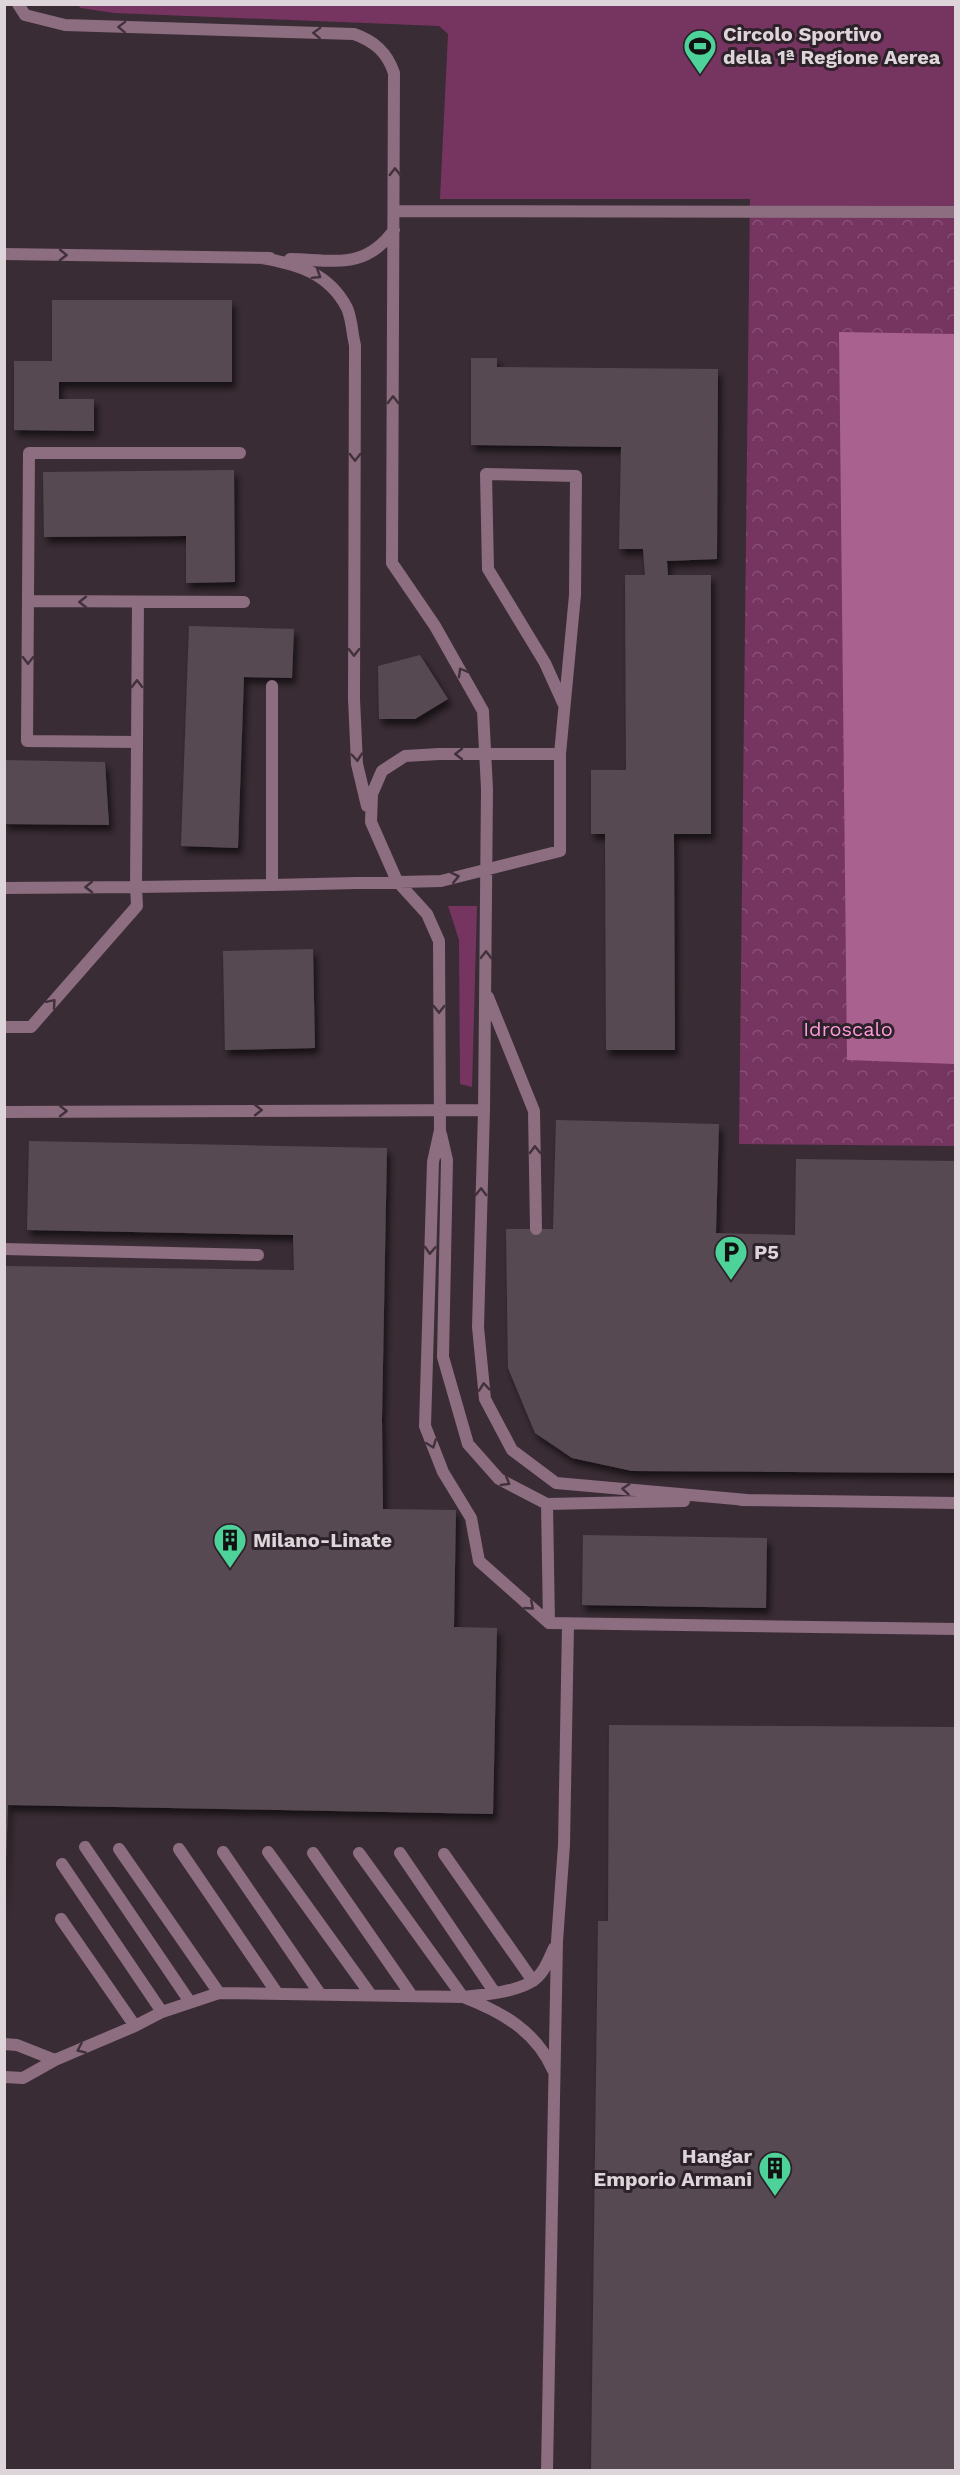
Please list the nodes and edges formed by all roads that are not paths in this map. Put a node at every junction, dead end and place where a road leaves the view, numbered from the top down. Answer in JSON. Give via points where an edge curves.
{"nodes":[{"id":1,"x":18,"y":4,"type":"edge"},
{"id":2,"x":395,"y":211,"type":"junction"},
{"id":3,"x":956,"y":212,"type":"edge"},
{"id":4,"x":394,"y":230,"type":"junction"},
{"id":5,"x":4,"y":254,"type":"edge"},
{"id":6,"x":262,"y":258,"type":"junction"},
{"id":7,"x":240,"y":453,"type":"dead end"},
{"id":8,"x":28,"y":602,"type":"junction"},
{"id":9,"x":138,"y":602,"type":"junction"},
{"id":10,"x":244,"y":602,"type":"dead end"},
{"id":11,"x":272,"y":686,"type":"dead end"},
{"id":12,"x":564,"y":705,"type":"junction"},
{"id":13,"x":137,"y":742,"type":"junction"},
{"id":14,"x":484,"y":754,"type":"junction"},
{"id":15,"x":560,"y":754,"type":"junction"},
{"id":16,"x":371,"y":822,"type":"junction"},
{"id":17,"x":486,"y":870,"type":"junction"},
{"id":18,"x":397,"y":881,"type":"junction"},
{"id":19,"x":272,"y":885,"type":"junction"},
{"id":20,"x":136,"y":887,"type":"junction"},
{"id":21,"x":4,"y":888,"type":"edge"},
{"id":22,"x":485,"y":990,"type":"junction"},
{"id":23,"x":4,"y":1027,"type":"edge"},
{"id":24,"x":440,"y":1109,"type":"junction"},
{"id":25,"x":484,"y":1110,"type":"junction"},
{"id":26,"x":4,"y":1112,"type":"edge"},
{"id":27,"x":440,"y":1130,"type":"junction"},
{"id":28,"x":536,"y":1229,"type":"dead end"},
{"id":29,"x":4,"y":1249,"type":"edge"},
{"id":30,"x":258,"y":1255,"type":"dead end"},
{"id":31,"x":747,"y":1500,"type":"junction"},
{"id":32,"x":956,"y":1503,"type":"edge"},
{"id":33,"x":547,"y":1504,"type":"junction"},
{"id":34,"x":549,"y":1623,"type":"junction"},
{"id":35,"x":568,"y":1625,"type":"junction"},
{"id":36,"x":956,"y":1629,"type":"edge"},
{"id":37,"x":85,"y":1847,"type":"dead end"},
{"id":38,"x":119,"y":1849,"type":"dead end"},
{"id":39,"x":179,"y":1849,"type":"dead end"},
{"id":40,"x":223,"y":1851,"type":"dead end"},
{"id":41,"x":268,"y":1851,"type":"dead end"},
{"id":42,"x":313,"y":1853,"type":"dead end"},
{"id":43,"x":359,"y":1853,"type":"dead end"},
{"id":44,"x":400,"y":1853,"type":"dead end"},
{"id":45,"x":444,"y":1854,"type":"dead end"},
{"id":46,"x":62,"y":1864,"type":"dead end"},
{"id":47,"x":61,"y":1919,"type":"dead end"},
{"id":48,"x":557,"y":1941,"type":"junction"},
{"id":49,"x":533,"y":1981,"type":"junction"},
{"id":50,"x":219,"y":1993,"type":"junction"},
{"id":51,"x":277,"y":1994,"type":"junction"},
{"id":52,"x":320,"y":1994,"type":"junction"},
{"id":53,"x":495,"y":1994,"type":"junction"},
{"id":54,"x":371,"y":1995,"type":"junction"},
{"id":55,"x":412,"y":1996,"type":"junction"},
{"id":56,"x":463,"y":1997,"type":"junction"},
{"id":57,"x":190,"y":2002,"type":"junction"},
{"id":58,"x":162,"y":2012,"type":"junction"},
{"id":59,"x":135,"y":2026,"type":"junction"},
{"id":60,"x":4,"y":2044,"type":"edge"},
{"id":61,"x":55,"y":2060,"type":"junction"},
{"id":62,"x":4,"y":2077,"type":"edge"},
{"id":63,"x":555,"y":2077,"type":"junction"},
{"id":64,"x":547,"y":2470,"type":"edge"}],
"edges":[{"from":2,"to":1,"type":"lane","one_way":true,"via":[[394,73],[389,58],[368,39],[354,34],[65,25],[24,15]]},
{"from":2,"to":3,"type":"lane"},
{"from":2,"to":4,"type":"lane"},
{"from":4,"to":6,"type":"lane","via":[[374,253],[362,258]]},
{"from":14,"to":4,"type":"lane","one_way":true,"via":[[483,711],[435,626],[392,563]]},
{"from":5,"to":6,"type":"lane","one_way":true},
{"from":6,"to":16,"type":"lane","one_way":true,"via":[[297,264],[325,280],[347,309],[355,345],[354,699],[357,764]]},
{"from":7,"to":8,"type":"lane","via":[[29,453]]},
{"from":9,"to":8,"type":"lane","one_way":true},
{"from":8,"to":13,"type":"lane","one_way":true,"via":[[27,741]]},
{"from":9,"to":10,"type":"lane"},
{"from":13,"to":9,"type":"lane","one_way":true},
{"from":11,"to":19,"type":"lane"},
{"from":12,"to":12,"type":"lane","via":[[575,596],[576,476],[486,474],[488,568],[545,663]]},
{"from":12,"to":15,"type":"lane"},
{"from":13,"to":20,"type":"lane"},
{"from":14,"to":15,"type":"lane"},
{"from":14,"to":16,"type":"lane","one_way":true,"via":[[405,756],[382,771],[372,794]]},
{"from":14,"to":17,"type":"lane"},
{"from":15,"to":17,"type":"lane","via":[[560,851]]},
{"from":16,"to":18,"type":"lane"},
{"from":18,"to":17,"type":"lane","one_way":true,"via":[[441,881]]},
{"from":22,"to":17,"type":"lane","one_way":true},
{"from":18,"to":19,"type":"lane"},
{"from":18,"to":24,"type":"lane","one_way":true,"via":[[427,914],[439,941]]},
{"from":19,"to":20,"type":"lane"},
{"from":20,"to":21,"type":"lane","one_way":true},
{"from":23,"to":20,"type":"lane","one_way":true,"via":[[31,1027],[137,906]]},
{"from":22,"to":25,"type":"lane"},
{"from":28,"to":22,"type":"lane","one_way":true,"via":[[534,1112]]},
{"from":24,"to":25,"type":"lane"},
{"from":26,"to":24,"type":"lane","one_way":true},
{"from":24,"to":27,"type":"lane"},
{"from":31,"to":25,"type":"lane","one_way":true,"via":[[556,1483],[512,1450],[485,1399],[478,1327]]},
{"from":27,"to":33,"type":"lane","one_way":true,"via":[[447,1160],[443,1357],[457,1411],[468,1444],[499,1479]]},
{"from":27,"to":34,"type":"lane","one_way":true,"via":[[433,1162],[425,1426],[442,1472],[471,1518],[479,1561]]},
{"from":29,"to":30,"type":"lane"},
{"from":31,"to":32,"type":"lane"},
{"from":31,"to":33,"type":"lane"},
{"from":33,"to":34,"type":"lane"},
{"from":34,"to":35,"type":"lane"},
{"from":35,"to":36,"type":"lane"},
{"from":35,"to":48,"type":"lane","via":[[564,1845]]},
{"from":37,"to":57,"type":"lane"},
{"from":38,"to":50,"type":"lane"},
{"from":39,"to":51,"type":"lane"},
{"from":40,"to":52,"type":"lane"},
{"from":41,"to":54,"type":"lane"},
{"from":42,"to":55,"type":"lane"},
{"from":43,"to":56,"type":"lane"},
{"from":44,"to":53,"type":"lane"},
{"from":45,"to":49,"type":"lane"},
{"from":46,"to":58,"type":"lane"},
{"from":47,"to":59,"type":"lane"},
{"from":48,"to":49,"type":"lane","via":[[547,1964]]},
{"from":48,"to":63,"type":"lane"},
{"from":49,"to":53,"type":"lane"},
{"from":50,"to":51,"type":"lane"},
{"from":50,"to":57,"type":"lane"},
{"from":51,"to":52,"type":"lane"},
{"from":52,"to":54,"type":"lane"},
{"from":53,"to":56,"type":"lane"},
{"from":54,"to":55,"type":"lane"},
{"from":55,"to":56,"type":"lane"},
{"from":56,"to":63,"type":"lane","via":[[486,2006],[532,2036],[545,2051]]},
{"from":57,"to":58,"type":"lane"},
{"from":58,"to":59,"type":"lane"},
{"from":59,"to":61,"type":"lane","one_way":true},
{"from":60,"to":61,"type":"lane"},
{"from":61,"to":62,"type":"lane","via":[[23,2078]]},
{"from":63,"to":64,"type":"lane"}]}
